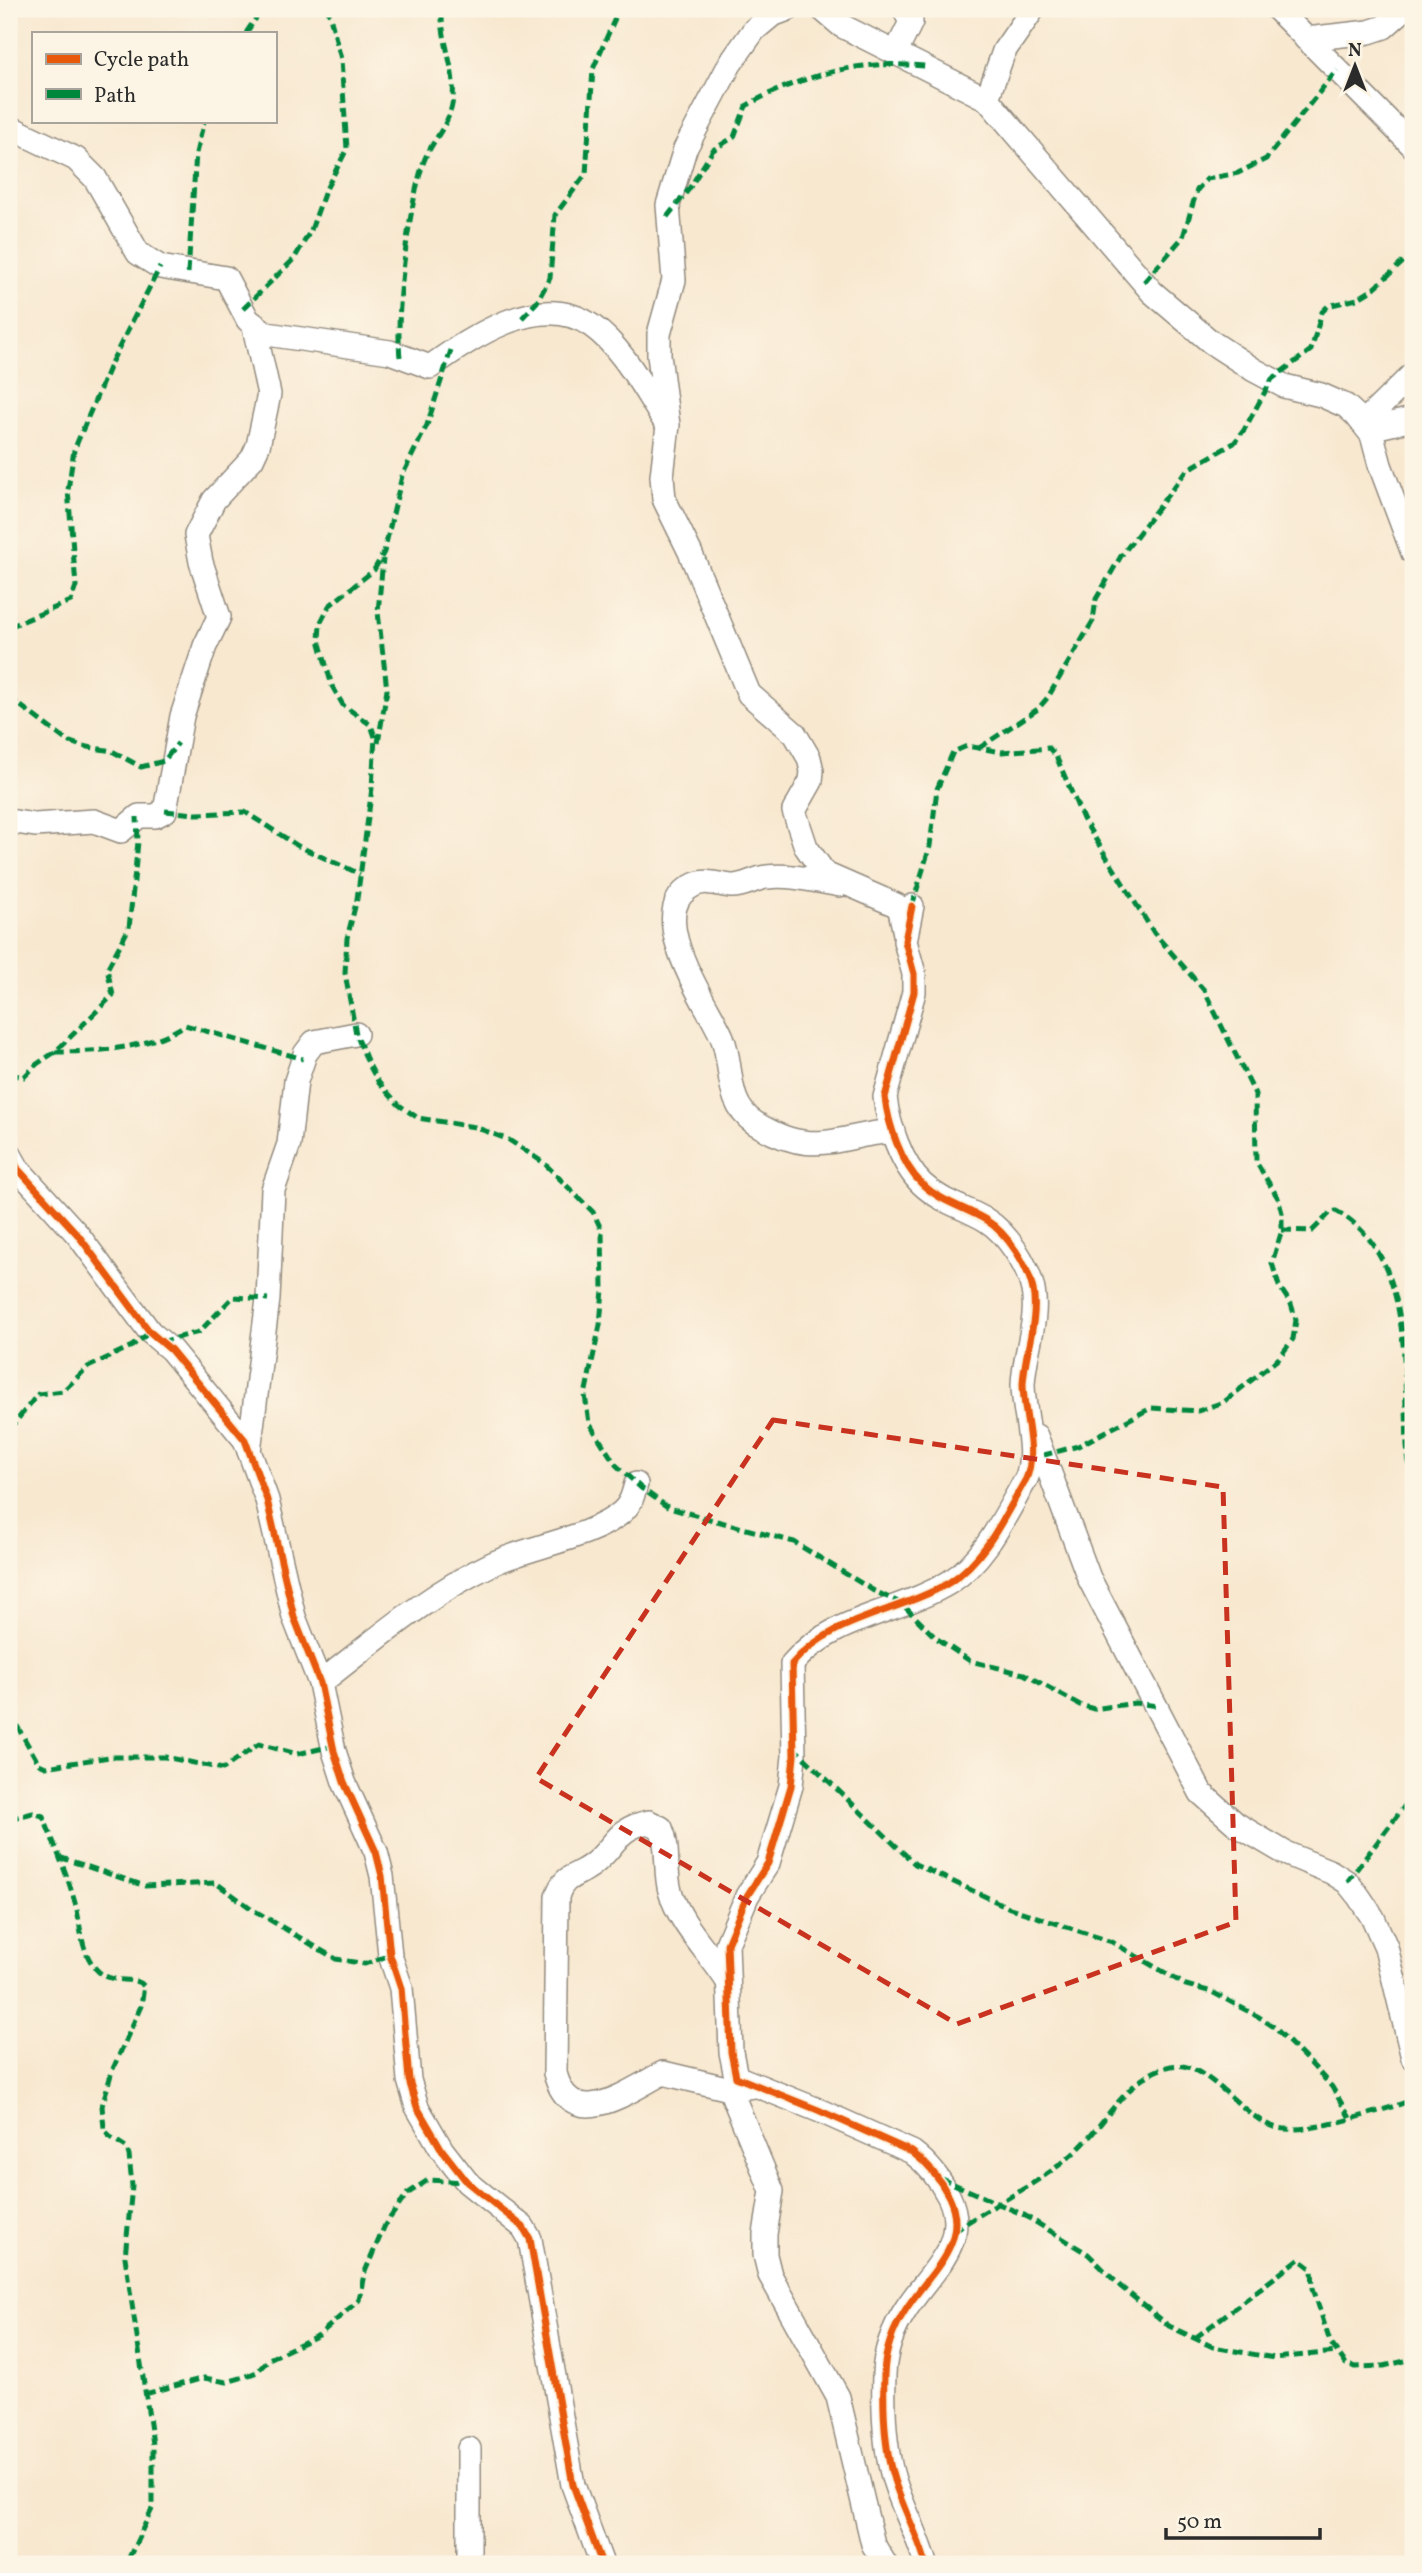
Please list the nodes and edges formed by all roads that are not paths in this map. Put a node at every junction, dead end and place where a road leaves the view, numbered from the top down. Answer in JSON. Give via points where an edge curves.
{"nodes":[{"id":1,"x":788,"y":9,"type":"edge"},
{"id":2,"x":822,"y":9,"type":"edge"},
{"id":3,"x":904,"y":9,"type":"edge"},
{"id":4,"x":1033,"y":9,"type":"edge"},
{"id":5,"x":1277,"y":9,"type":"edge"},
{"id":6,"x":1404,"y":9,"type":"edge"},
{"id":7,"x":1306,"y":39,"type":"junction"},
{"id":8,"x":896,"y":52,"type":"junction"},
{"id":9,"x":987,"y":99,"type":"junction"},
{"id":10,"x":9,"y":127,"type":"edge"},
{"id":11,"x":1413,"y":146,"type":"edge"},
{"id":12,"x":254,"y":327,"type":"junction"},
{"id":13,"x":1413,"y":374,"type":"edge"},
{"id":14,"x":1413,"y":419,"type":"edge"},
{"id":15,"x":667,"y":425,"type":"junction"},
{"id":16,"x":1366,"y":426,"type":"junction"},
{"id":17,"x":1413,"y":553,"type":"edge"},
{"id":18,"x":9,"y":821,"type":"edge"},
{"id":19,"x":854,"y":887,"type":"junction"},
{"id":20,"x":912,"y":906,"type":"dead end"},
{"id":21,"x":905,"y":934,"type":"junction"},
{"id":22,"x":355,"y":1034,"type":"dead end"},
{"id":23,"x":892,"y":1132,"type":"junction"},
{"id":24,"x":9,"y":1153,"type":"edge"},
{"id":25,"x":1023,"y":1407,"type":"junction"},
{"id":26,"x":249,"y":1451,"type":"junction"},
{"id":27,"x":636,"y":1484,"type":"dead end"},
{"id":28,"x":320,"y":1683,"type":"junction"},
{"id":29,"x":729,"y":1984,"type":"junction"},
{"id":30,"x":1413,"y":2057,"type":"edge"},
{"id":31,"x":754,"y":2086,"type":"junction"},
{"id":32,"x":730,"y":2089,"type":"junction"},
{"id":33,"x":468,"y":2449,"type":"dead end"},
{"id":34,"x":468,"y":2564,"type":"edge"},
{"id":35,"x":602,"y":2564,"type":"edge"},
{"id":36,"x":885,"y":2564,"type":"edge"},
{"id":37,"x":926,"y":2564,"type":"edge"}],
"edges":[{"from":1,"to":15,"type":"street","via":[[754,30],[730,64],[685,149],[672,186],[667,217],[674,280],[659,334]]},
{"from":2,"to":8,"type":"street","via":[[842,26]]},
{"from":3,"to":8,"type":"street","via":[[911,22]]},
{"from":4,"to":9,"type":"street","via":[[1004,51]]},
{"from":5,"to":7,"type":"street"},
{"from":6,"to":7,"type":"street","via":[[1384,27],[1369,32]]},
{"from":7,"to":11,"type":"street"},
{"from":8,"to":9,"type":"street"},
{"from":9,"to":16,"type":"street","via":[[1152,292],[1211,342],[1254,370],[1284,386],[1346,406]]},
{"from":10,"to":12,"type":"street","via":[[76,159],[95,178],[138,253],[160,267],[226,278]]},
{"from":12,"to":15,"type":"street","via":[[291,339],[390,352],[430,367],[490,327],[536,314],[572,316],[592,325],[622,357]]},
{"from":12,"to":18,"type":"street","via":[[269,394],[266,414],[252,459],[222,489],[196,535],[219,617],[182,716],[165,811],[139,816],[121,831],[94,821],[35,825]]},
{"from":13,"to":16,"type":"street"},
{"from":14,"to":16,"type":"street"},
{"from":15,"to":19,"type":"street","via":[[664,499],[749,694],[795,734],[808,758],[811,781],[794,811],[806,847],[825,874]]},
{"from":16,"to":17,"type":"street"},
{"from":19,"to":21,"type":"street","via":[[896,905]]},
{"from":19,"to":23,"type":"street","via":[[783,876],[732,886],[695,885],[679,902],[674,928],[683,961],[723,1038],[737,1106],[754,1122],[804,1143]]},
{"from":20,"to":21,"type":"street"},
{"from":21,"to":23,"type":"street","via":[[915,984],[885,1097]]},
{"from":22,"to":26,"type":"street","via":[[314,1042],[296,1081],[289,1144],[272,1190],[268,1299]]},
{"from":23,"to":25,"type":"street","via":[[921,1183],[948,1204],[994,1227],[1027,1272],[1034,1302]]},
{"from":24,"to":26,"type":"street","via":[[18,1169],[102,1262],[150,1332],[172,1350]]},
{"from":25,"to":29,"type":"street","via":[[1029,1473],[979,1556],[950,1582],[854,1621],[816,1643],[792,1664],[791,1786],[768,1863],[747,1896],[727,1944]]},
{"from":25,"to":30,"type":"street","via":[[1089,1578],[1201,1793],[1236,1824],[1285,1853],[1331,1872],[1353,1890],[1373,1917],[1386,1947]]},
{"from":26,"to":28,"type":"street","via":[[267,1500],[294,1617]]},
{"from":27,"to":28,"type":"street","via":[[631,1503],[620,1514],[494,1563],[431,1596]]},
{"from":28,"to":35,"type":"street","via":[[334,1751],[382,1876],[390,1955],[401,1988],[409,2080],[417,2107],[467,2182],[528,2233],[573,2485]]},
{"from":29,"to":31,"type":"street","via":[[733,2069],[737,2078]]},
{"from":29,"to":32,"type":"street","via":[[670,1892],[667,1840],[661,1828],[649,1822],[621,1831],[592,1864],[560,1886],[555,2073],[559,2090],[589,2105],[611,2102],[663,2073]]},
{"from":31,"to":32,"type":"street"},
{"from":31,"to":37,"type":"street","via":[[912,2152],[943,2185],[953,2206],[956,2224],[945,2257],[894,2330],[884,2374],[890,2467]]},
{"from":32,"to":36,"type":"street","via":[[772,2191],[765,2234],[770,2275],[838,2397],[873,2544]]},
{"from":33,"to":34,"type":"street"}]}
